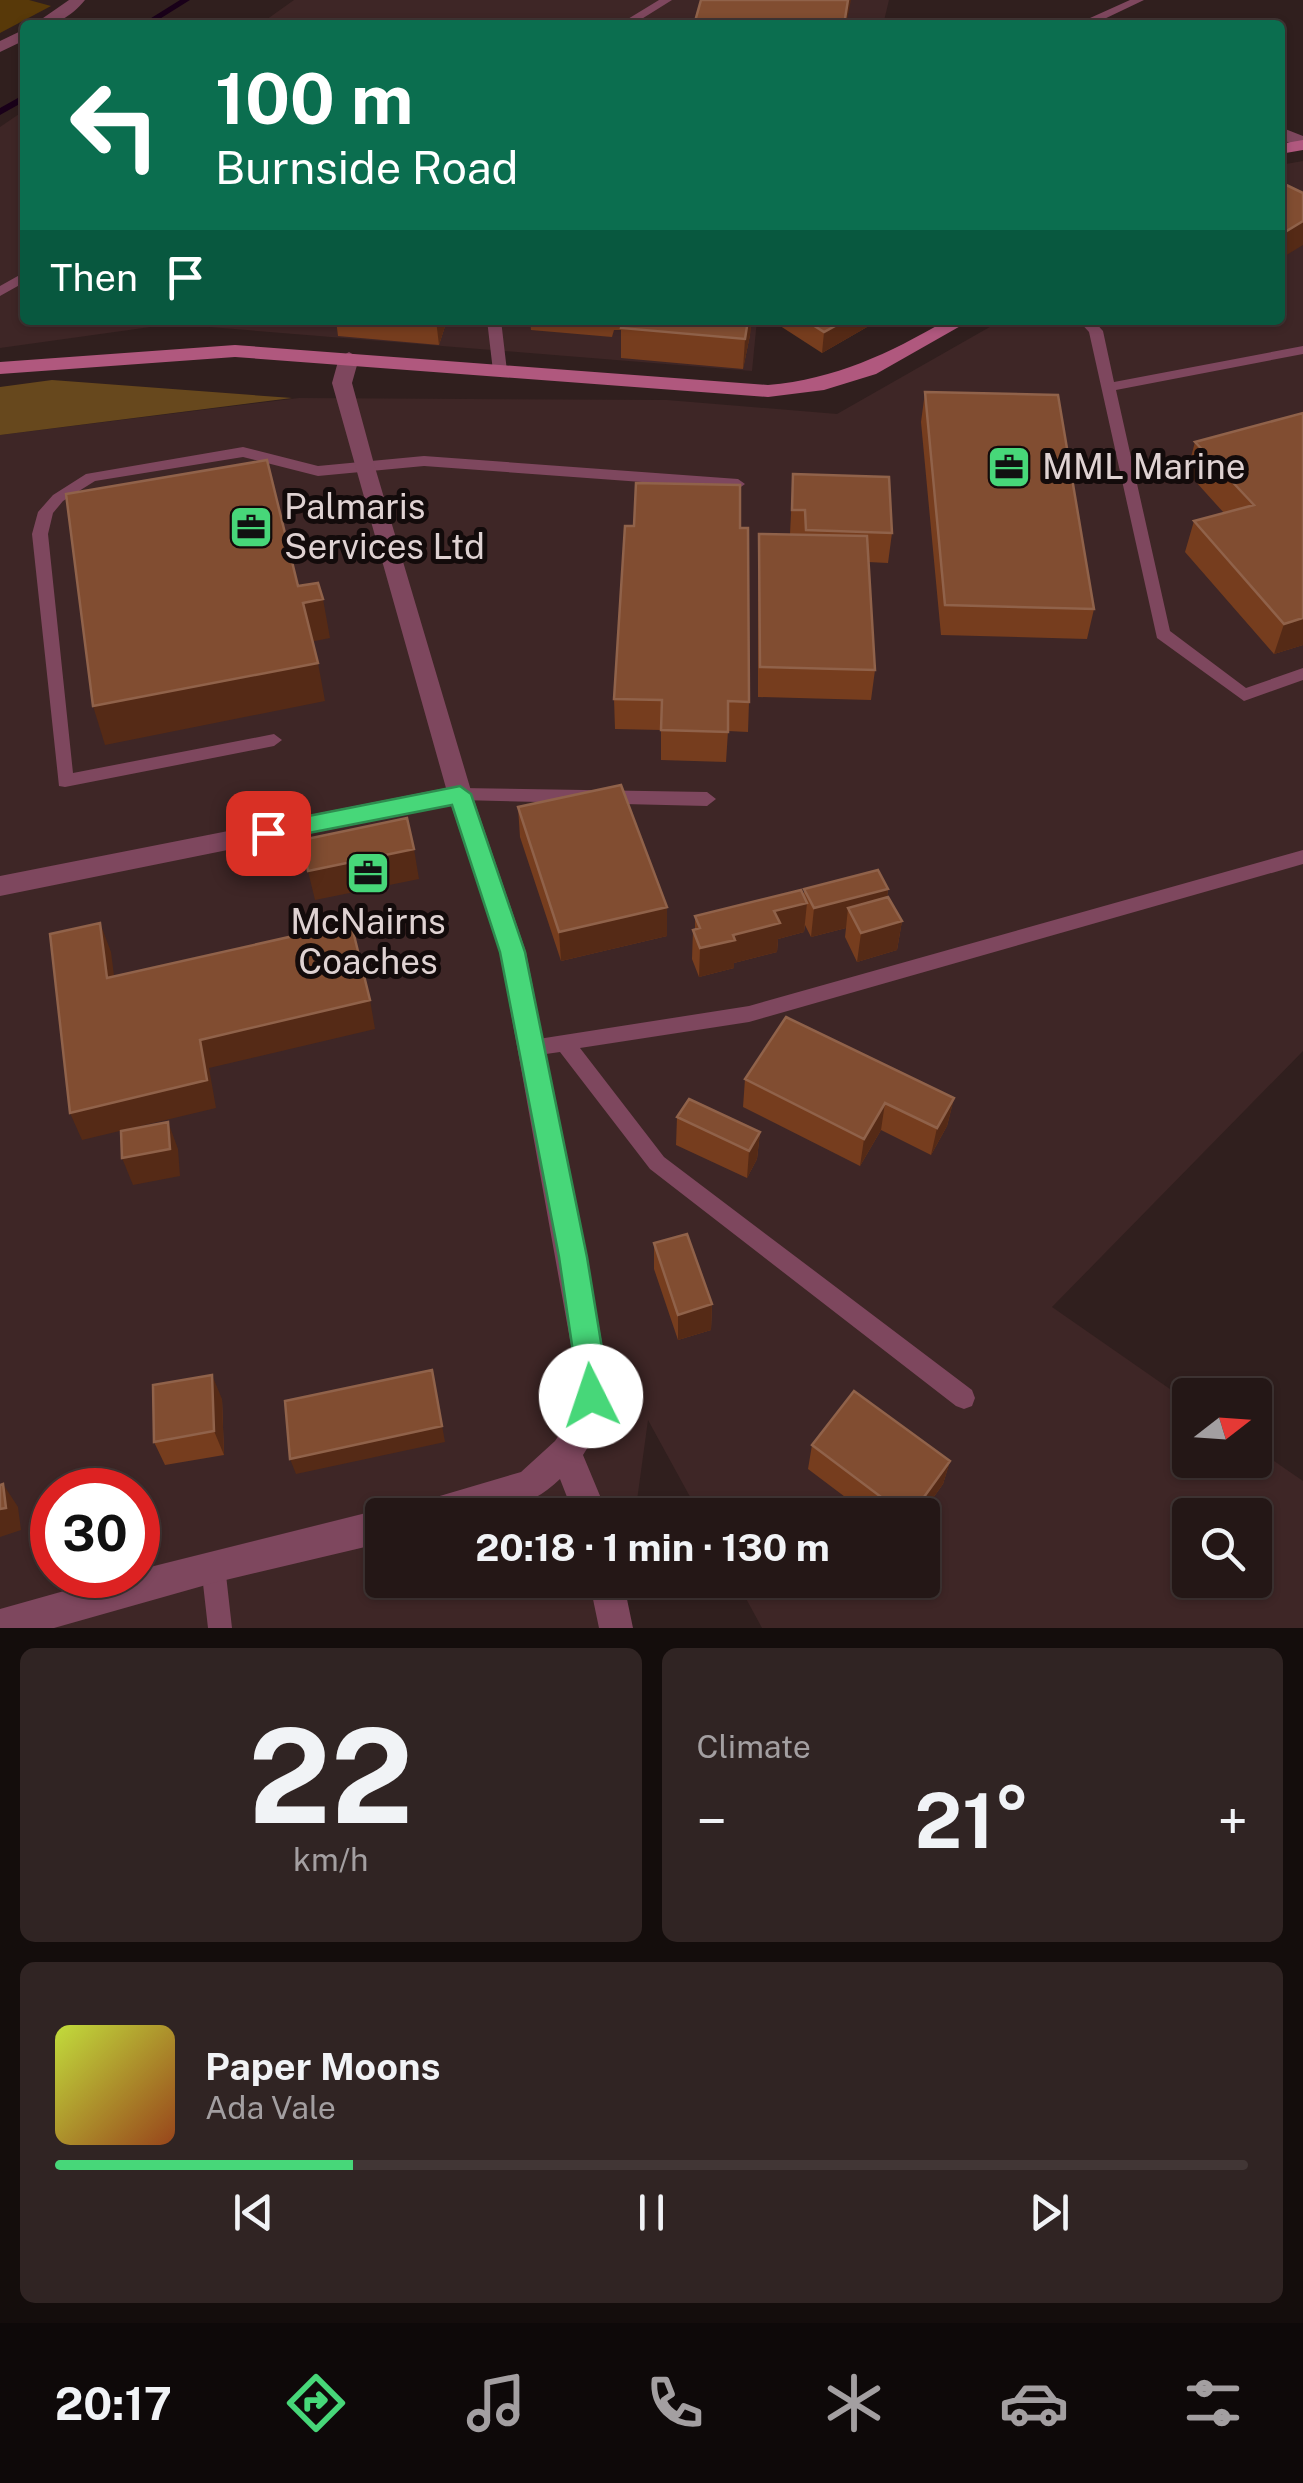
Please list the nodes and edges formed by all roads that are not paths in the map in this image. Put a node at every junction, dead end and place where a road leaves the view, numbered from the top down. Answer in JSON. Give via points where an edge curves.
{"nodes":[{"id":1,"x":78,"y":0,"type":"edge"},
{"id":2,"x":667,"y":0,"type":"edge"},
{"id":3,"x":1139,"y":0,"type":"edge"},
{"id":4,"x":50,"y":20,"type":"edge"},
{"id":5,"x":633,"y":20,"type":"edge"},
{"id":6,"x":1094,"y":20,"type":"edge"},
{"id":7,"x":495,"y":325,"type":"edge"},
{"id":8,"x":952,"y":325,"type":"edge"},
{"id":9,"x":1089,"y":325,"type":"edge"},
{"id":10,"x":1303,"y":350,"type":"edge"},
{"id":11,"x":349,"y":358,"type":"junction"},
{"id":12,"x":0,"y":368,"type":"edge"},
{"id":13,"x":500,"y":371,"type":"junction"},
{"id":14,"x":1109,"y":387,"type":"junction"},
{"id":15,"x":364,"y":464,"type":"junction"},
{"id":16,"x":738,"y":484,"type":"edge"},
{"id":17,"x":1303,"y":674,"type":"edge"},
{"id":18,"x":274,"y":740,"type":"dead end"},
{"id":19,"x":460,"y":794,"type":"junction"},
{"id":20,"x":706,"y":798,"type":"dead end"},
{"id":21,"x":1303,"y":858,"type":"edge"},
{"id":22,"x":0,"y":886,"type":"edge"},
{"id":23,"x":565,"y":1043,"type":"junction"},
{"id":24,"x":532,"y":1048,"type":"junction"},
{"id":25,"x":964,"y":1398,"type":"dead end"},
{"id":26,"x":566,"y":1452,"type":"junction"},
{"id":27,"x":495,"y":1498,"type":"edge"},
{"id":28,"x":584,"y":1498,"type":"edge"},
{"id":29,"x":365,"y":1530,"type":"edge"},
{"id":30,"x":212,"y":1566,"type":"junction"},
{"id":31,"x":610,"y":1598,"type":"edge"},
{"id":32,"x":0,"y":1626,"type":"edge"},
{"id":33,"x":220,"y":1628,"type":"edge"},
{"id":34,"x":616,"y":1628,"type":"edge"}],
"edges":[{"from":1,"to":4,"type":"street"},
{"from":2,"to":5,"type":"lane"},
{"from":3,"to":6,"type":"lane"},
{"from":7,"to":13,"type":"lane"},
{"from":8,"to":13,"type":"main road","via":[[874,371],[796,390]]},
{"from":9,"to":14,"type":"lane"},
{"from":10,"to":14,"type":"lane"},
{"from":11,"to":12,"type":"main road","via":[[235,351]]},
{"from":11,"to":13,"type":"main road"},
{"from":11,"to":15,"type":"street","via":[[342,383]]},
{"from":14,"to":17,"type":"lane","via":[[1163,634],[1244,695]]},
{"from":15,"to":16,"type":"lane","via":[[424,461]]},
{"from":15,"to":18,"type":"lane","via":[[318,471],[243,452],[106,473],[58,498],[41,523],[65,782]]},
{"from":15,"to":19,"type":"street"},
{"from":19,"to":20,"type":"lane"},
{"from":19,"to":22,"type":"street"},
{"from":19,"to":24,"type":"street","via":[[512,952]]},
{"from":21,"to":23,"type":"lane","via":[[749,1014]]},
{"from":23,"to":24,"type":"lane"},
{"from":23,"to":25,"type":"lane","via":[[657,1163]]},
{"from":24,"to":26,"type":"street","via":[[592,1373],[590,1418]]},
{"from":26,"to":27,"type":"street","via":[[532,1484]]},
{"from":26,"to":28,"type":"street"},
{"from":29,"to":30,"type":"street"},
{"from":30,"to":32,"type":"street"},
{"from":30,"to":33,"type":"lane"},
{"from":31,"to":34,"type":"street"}]}
